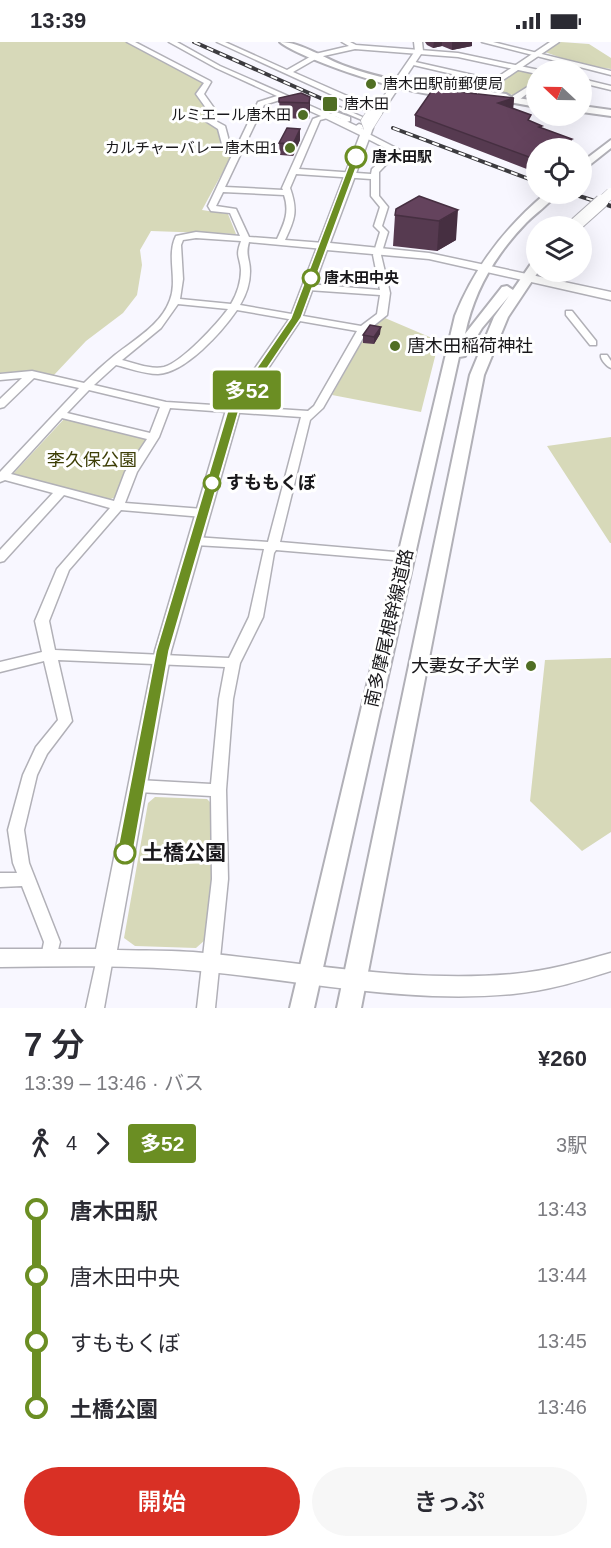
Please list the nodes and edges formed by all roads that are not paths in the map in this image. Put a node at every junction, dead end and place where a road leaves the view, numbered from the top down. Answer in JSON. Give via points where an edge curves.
{"nodes":[{"id":1,"x":130,"y":42,"type":"edge"},
{"id":2,"x":172,"y":42,"type":"edge"},
{"id":3,"x":220,"y":42,"type":"edge"},
{"id":4,"x":245,"y":42,"type":"edge"},
{"id":5,"x":284,"y":42,"type":"edge"},
{"id":6,"x":293,"y":42,"type":"edge"},
{"id":7,"x":345,"y":42,"type":"edge"},
{"id":8,"x":555,"y":42,"type":"edge"},
{"id":9,"x":486,"y":44,"type":"edge"},
{"id":10,"x":230,"y":46,"type":"junction"},
{"id":11,"x":355,"y":47,"type":"junction"},
{"id":12,"x":418,"y":47,"type":"edge"},
{"id":13,"x":470,"y":51,"type":"dead end"},
{"id":14,"x":538,"y":53,"type":"junction"},
{"id":15,"x":458,"y":55,"type":"junction"},
{"id":16,"x":314,"y":56,"type":"junction"},
{"id":17,"x":198,"y":57,"type":"junction"},
{"id":18,"x":411,"y":63,"type":"junction"},
{"id":19,"x":172,"y":64,"type":"junction"},
{"id":20,"x":517,"y":67,"type":"junction"},
{"id":21,"x":526,"y":69,"type":"edge"},
{"id":22,"x":288,"y":72,"type":"junction"},
{"id":23,"x":608,"y":73,"type":"edge"},
{"id":24,"x":592,"y":80,"type":"edge"},
{"id":25,"x":495,"y":82,"type":"junction"},
{"id":26,"x":398,"y":83,"type":"junction"},
{"id":27,"x":592,"y":83,"type":"edge"},
{"id":28,"x":611,"y":88,"type":"edge"},
{"id":29,"x":526,"y":91,"type":"edge"},
{"id":30,"x":478,"y":93,"type":"junction"},
{"id":31,"x":284,"y":96,"type":"junction"},
{"id":32,"x":516,"y":98,"type":"junction"},
{"id":33,"x":526,"y":100,"type":"edge"},
{"id":34,"x":526,"y":100,"type":"edge"},
{"id":35,"x":339,"y":108,"type":"dead end"},
{"id":36,"x":592,"y":109,"type":"edge"},
{"id":37,"x":375,"y":111,"type":"junction"},
{"id":38,"x":611,"y":111,"type":"edge"},
{"id":39,"x":326,"y":116,"type":"junction"},
{"id":40,"x":363,"y":127,"type":"junction"},
{"id":41,"x":611,"y":143,"type":"edge"},
{"id":42,"x":239,"y":151,"type":"junction"},
{"id":43,"x":592,"y":159,"type":"edge"},
{"id":44,"x":294,"y":171,"type":"junction"},
{"id":45,"x":350,"y":175,"type":"junction"},
{"id":46,"x":376,"y":177,"type":"junction"},
{"id":47,"x":220,"y":189,"type":"junction"},
{"id":48,"x":611,"y":193,"type":"edge"},
{"id":49,"x":286,"y":194,"type":"junction"},
{"id":50,"x":540,"y":204,"type":"edge"},
{"id":51,"x":585,"y":216,"type":"edge"},
{"id":52,"x":246,"y":239,"type":"junction"},
{"id":53,"x":280,"y":242,"type":"junction"},
{"id":54,"x":324,"y":246,"type":"junction"},
{"id":55,"x":378,"y":250,"type":"junction"},
{"id":56,"x":483,"y":267,"type":"junction"},
{"id":57,"x":526,"y":269,"type":"edge"},
{"id":58,"x":526,"y":273,"type":"edge"},
{"id":59,"x":526,"y":280,"type":"edge"},
{"id":60,"x":571,"y":282,"type":"edge"},
{"id":61,"x":308,"y":287,"type":"junction"},
{"id":62,"x":385,"y":293,"type":"junction"},
{"id":63,"x":611,"y":296,"type":"edge"},
{"id":64,"x":175,"y":301,"type":"junction"},
{"id":65,"x":235,"y":307,"type":"junction"},
{"id":66,"x":569,"y":313,"type":"dead end"},
{"id":67,"x":296,"y":318,"type":"junction"},
{"id":68,"x":363,"y":329,"type":"junction"},
{"id":69,"x":593,"y":343,"type":"dead end"},
{"id":70,"x":604,"y":357,"type":"dead end"},
{"id":71,"x":114,"y":361,"type":"junction"},
{"id":72,"x":611,"y":366,"type":"edge"},
{"id":73,"x":449,"y":372,"type":"junction"},
{"id":74,"x":32,"y":374,"type":"junction"},
{"id":75,"x":0,"y":377,"type":"edge"},
{"id":76,"x":88,"y":387,"type":"junction"},
{"id":77,"x":0,"y":405,"type":"edge"},
{"id":78,"x":166,"y":405,"type":"junction"},
{"id":79,"x":233,"y":410,"type":"junction"},
{"id":80,"x":310,"y":414,"type":"junction"},
{"id":81,"x":61,"y":415,"type":"junction"},
{"id":82,"x":154,"y":437,"type":"junction"},
{"id":83,"x":1,"y":476,"type":"edge"},
{"id":84,"x":61,"y":491,"type":"junction"},
{"id":85,"x":118,"y":506,"type":"junction"},
{"id":86,"x":203,"y":513,"type":"junction"},
{"id":87,"x":195,"y":542,"type":"junction"},
{"id":88,"x":272,"y":546,"type":"junction"},
{"id":89,"x":406,"y":557,"type":"junction"},
{"id":90,"x":0,"y":558,"type":"edge"},
{"id":91,"x":50,"y":656,"type":"junction"},
{"id":92,"x":161,"y":660,"type":"junction"},
{"id":93,"x":233,"y":663,"type":"junction"},
{"id":94,"x":0,"y":667,"type":"edge"},
{"id":95,"x":138,"y":786,"type":"junction"},
{"id":96,"x":218,"y":790,"type":"junction"},
{"id":97,"x":27,"y":879,"type":"junction"},
{"id":98,"x":0,"y":880,"type":"edge"},
{"id":99,"x":49,"y":957,"type":"junction"},
{"id":100,"x":0,"y":958,"type":"edge"},
{"id":101,"x":105,"y":958,"type":"junction"},
{"id":102,"x":611,"y":962,"type":"edge"},
{"id":103,"x":210,"y":963,"type":"junction"},
{"id":104,"x":307,"y":982,"type":"junction"},
{"id":105,"x":350,"y":999,"type":"edge"},
{"id":106,"x":478,"y":1007,"type":"edge"},
{"id":107,"x":95,"y":1008,"type":"edge"},
{"id":108,"x":206,"y":1008,"type":"edge"},
{"id":109,"x":302,"y":1008,"type":"edge"}],
"edges":[{"from":1,"to":19,"type":"street"},
{"from":2,"to":17,"type":"street"},
{"from":3,"to":10,"type":"street"},
{"from":4,"to":10,"type":"street"},
{"from":5,"to":16,"type":"main road"},
{"from":6,"to":16,"type":"main road"},
{"from":7,"to":11,"type":"street"},
{"from":8,"to":14,"type":"street"},
{"from":9,"to":14,"type":"street"},
{"from":10,"to":22,"type":"street"},
{"from":11,"to":12,"type":"street"},
{"from":11,"to":16,"type":"street"},
{"from":12,"to":15,"type":"street"},
{"from":12,"to":18,"type":"street"},
{"from":13,"to":15,"type":"street"},
{"from":14,"to":20,"type":"street"},
{"from":14,"to":23,"type":"street"},
{"from":15,"to":20,"type":"street"},
{"from":16,"to":22,"type":"street"},
{"from":16,"to":26,"type":"main road","via":[[341,69]]},
{"from":17,"to":19,"type":"street"},
{"from":17,"to":31,"type":"street"},
{"from":18,"to":25,"type":"street"},
{"from":18,"to":26,"type":"street"},
{"from":19,"to":42,"type":"street","via":[[208,82],[200,94],[210,108],[208,120],[222,128],[225,142]]},
{"from":20,"to":21,"type":"street"},
{"from":20,"to":25,"type":"street"},
{"from":22,"to":37,"type":"street"},
{"from":23,"to":24,"type":"street"},
{"from":25,"to":30,"type":"street"},
{"from":26,"to":30,"type":"main road"},
{"from":26,"to":33,"type":"main road"},
{"from":26,"to":37,"type":"street"},
{"from":27,"to":28,"type":"street"},
{"from":29,"to":32,"type":"street"},
{"from":30,"to":32,"type":"main road"},
{"from":31,"to":39,"type":"street"},
{"from":31,"to":42,"type":"street","via":[[261,104]]},
{"from":32,"to":34,"type":"main road"},
{"from":35,"to":40,"type":"street"},
{"from":36,"to":38,"type":"main road"},
{"from":37,"to":40,"type":"street","bridge":true},
{"from":39,"to":40,"type":"street"},
{"from":39,"to":44,"type":"street","via":[[317,118]]},
{"from":40,"to":45,"type":"street"},
{"from":40,"to":46,"type":"street","via":[[396,150],[375,169]]},
{"from":41,"to":43,"type":"main road"},
{"from":42,"to":47,"type":"street"},
{"from":44,"to":45,"type":"street"},
{"from":44,"to":49,"type":"street"},
{"from":45,"to":46,"type":"street"},
{"from":45,"to":54,"type":"street"},
{"from":46,"to":55,"type":"street","via":[[375,196],[384,207],[378,226],[384,232]]},
{"from":47,"to":49,"type":"street"},
{"from":47,"to":52,"type":"street","via":[[212,206],[234,211]]},
{"from":48,"to":51,"type":"main road","bridge":true},
{"from":49,"to":53,"type":"street","via":[[291,203],[291,219]]},
{"from":50,"to":56,"type":"main road","name":"南多摩尾根幹線道路","via":[[516,225]]},
{"from":52,"to":53,"type":"street"},
{"from":52,"to":64,"type":"street","via":[[196,235],[179,238],[179,287]]},
{"from":52,"to":65,"type":"street","via":[[241,254],[246,264],[243,287]]},
{"from":53,"to":54,"type":"street"},
{"from":54,"to":55,"type":"street"},
{"from":54,"to":61,"type":"street"},
{"from":55,"to":56,"type":"street"},
{"from":55,"to":62,"type":"street"},
{"from":56,"to":57,"type":"street"},
{"from":56,"to":73,"type":"main road","name":"南多摩尾根幹線道路","via":[[467,301]]},
{"from":58,"to":73,"type":"main road","via":[[513,281],[480,321]]},
{"from":59,"to":105,"type":"main road","name":"南多摩尾根幹線道路","via":[[490,338],[477,375]]},
{"from":60,"to":63,"type":"street"},
{"from":61,"to":62,"type":"street"},
{"from":61,"to":67,"type":"street"},
{"from":62,"to":68,"type":"street","via":[[382,315]]},
{"from":64,"to":65,"type":"street"},
{"from":64,"to":71,"type":"street","via":[[149,333]]},
{"from":65,"to":67,"type":"street"},
{"from":65,"to":71,"type":"street","via":[[203,342],[171,368],[162,371]]},
{"from":66,"to":69,"type":"street"},
{"from":67,"to":68,"type":"street"},
{"from":67,"to":79,"type":"street"},
{"from":68,"to":80,"type":"street","via":[[318,408]]},
{"from":70,"to":72,"type":"street"},
{"from":71,"to":76,"type":"street"},
{"from":73,"to":89,"type":"main road","name":"南多摩尾根幹線道路"},
{"from":74,"to":75,"type":"street"},
{"from":74,"to":76,"type":"street"},
{"from":74,"to":77,"type":"street"},
{"from":76,"to":78,"type":"street"},
{"from":76,"to":81,"type":"street"},
{"from":78,"to":79,"type":"street"},
{"from":78,"to":82,"type":"street"},
{"from":79,"to":80,"type":"street"},
{"from":79,"to":86,"type":"street"},
{"from":80,"to":88,"type":"street","via":[[302,424]]},
{"from":81,"to":82,"type":"street"},
{"from":81,"to":83,"type":"street"},
{"from":82,"to":85,"type":"street","via":[[131,472]]},
{"from":83,"to":84,"type":"street"},
{"from":84,"to":85,"type":"street"},
{"from":84,"to":90,"type":"street"},
{"from":85,"to":86,"type":"street"},
{"from":85,"to":91,"type":"street","via":[[63,569],[42,621]]},
{"from":86,"to":87,"type":"street"},
{"from":87,"to":88,"type":"street"},
{"from":87,"to":92,"type":"street"},
{"from":88,"to":89,"type":"street"},
{"from":88,"to":93,"type":"street","via":[[256,617]]},
{"from":89,"to":104,"type":"main road","name":"南多摩尾根幹線道路"},
{"from":91,"to":92,"type":"street"},
{"from":91,"to":94,"type":"street"},
{"from":91,"to":97,"type":"street","via":[[65,721],[41,751],[30,775],[16,830]]},
{"from":92,"to":93,"type":"street"},
{"from":92,"to":95,"type":"street"},
{"from":93,"to":96,"type":"street"},
{"from":95,"to":96,"type":"street"},
{"from":95,"to":101,"type":"street"},
{"from":96,"to":103,"type":"street","via":[[220,879]]},
{"from":97,"to":98,"type":"street"},
{"from":97,"to":99,"type":"street","via":[[52,942]]},
{"from":99,"to":100,"type":"street"},
{"from":99,"to":101,"type":"street"},
{"from":101,"to":103,"type":"street"},
{"from":101,"to":107,"type":"street"},
{"from":102,"to":106,"type":"street","via":[[566,988],[528,1000]]},
{"from":103,"to":104,"type":"street"},
{"from":103,"to":108,"type":"street"},
{"from":104,"to":105,"type":"street"},
{"from":104,"to":109,"type":"main road","name":"南多摩尾根幹線道路"},
{"from":105,"to":106,"type":"street"}]}
